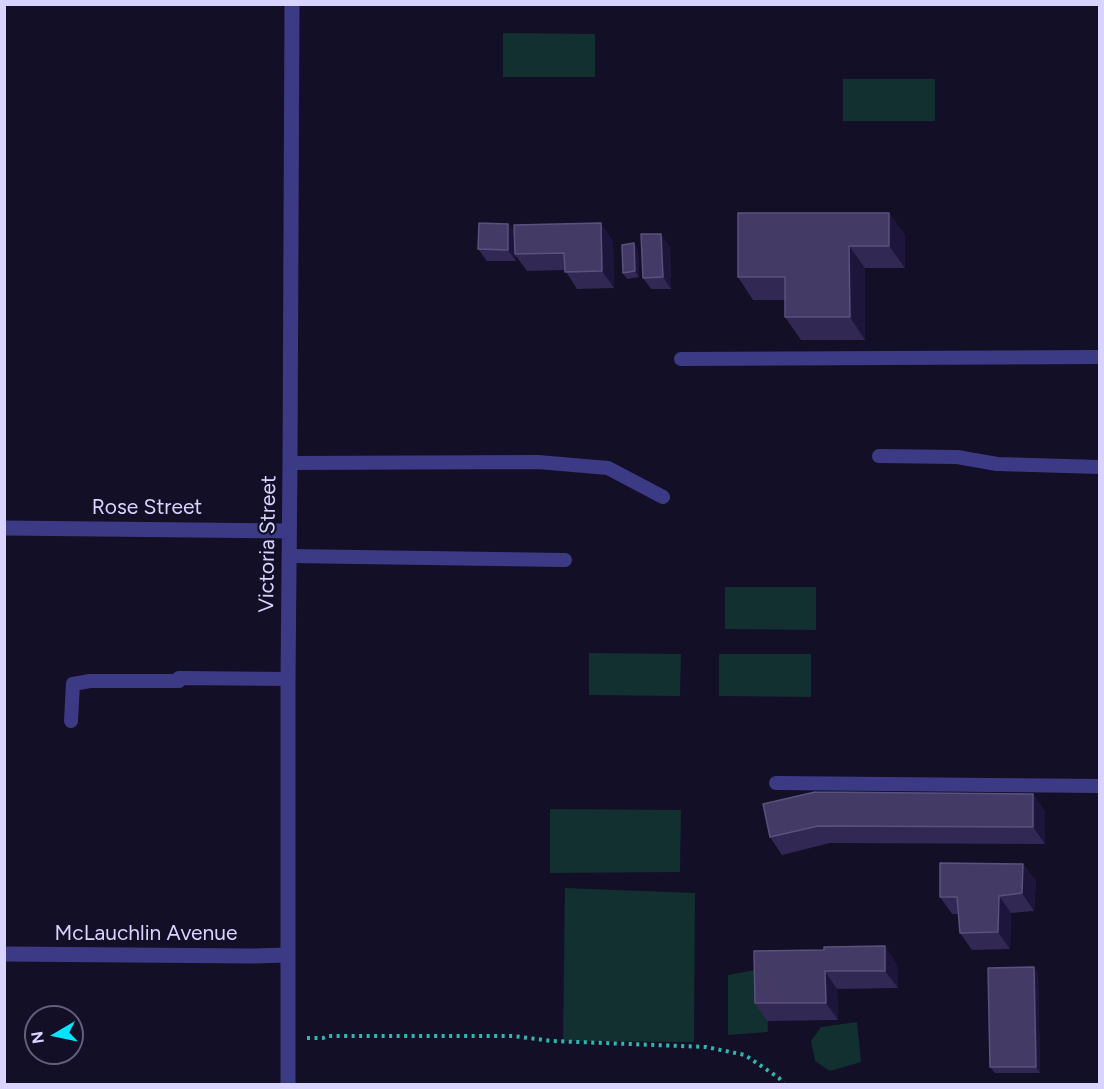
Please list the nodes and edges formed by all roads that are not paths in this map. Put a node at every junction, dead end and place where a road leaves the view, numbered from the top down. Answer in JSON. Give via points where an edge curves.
{"nodes":[{"id":1,"x":292,"y":4,"type":"edge"},
{"id":2,"x":1100,"y":357,"type":"edge"},
{"id":3,"x":681,"y":359,"type":"dead end"},
{"id":4,"x":879,"y":456,"type":"dead end"},
{"id":5,"x":290,"y":463,"type":"junction"},
{"id":6,"x":1100,"y":467,"type":"edge"},
{"id":7,"x":663,"y":497,"type":"dead end"},
{"id":8,"x":4,"y":528,"type":"edge"},
{"id":9,"x":289,"y":531,"type":"junction"},
{"id":10,"x":289,"y":556,"type":"junction"},
{"id":11,"x":565,"y":560,"type":"dead end"},
{"id":12,"x":288,"y":679,"type":"junction"},
{"id":13,"x":71,"y":722,"type":"dead end"},
{"id":14,"x":776,"y":783,"type":"dead end"},
{"id":15,"x":1100,"y":786,"type":"edge"},
{"id":16,"x":4,"y":954,"type":"edge"},
{"id":17,"x":288,"y":955,"type":"junction"},
{"id":18,"x":288,"y":1084,"type":"edge"}],
"edges":[{"from":1,"to":5,"type":"street","name":"Victoria Street"},
{"from":2,"to":3,"type":"lane"},
{"from":4,"to":6,"type":"lane"},
{"from":5,"to":7,"type":"lane","via":[[538,462],[608,468]]},
{"from":5,"to":9,"type":"street","name":"Victoria Street"},
{"from":8,"to":9,"type":"street","name":"Rose Street"},
{"from":9,"to":10,"type":"street","name":"Victoria Street"},
{"from":10,"to":11,"type":"lane"},
{"from":10,"to":12,"type":"street","name":"Victoria Street"},
{"from":12,"to":13,"type":"lane","via":[[178,678],[179,681],[72,684]]},
{"from":12,"to":17,"type":"street","name":"Victoria Street"},
{"from":14,"to":15,"type":"lane"},
{"from":16,"to":17,"type":"street","name":"McLauchlin Avenue"},
{"from":17,"to":18,"type":"street","name":"Victoria Street"}]}
